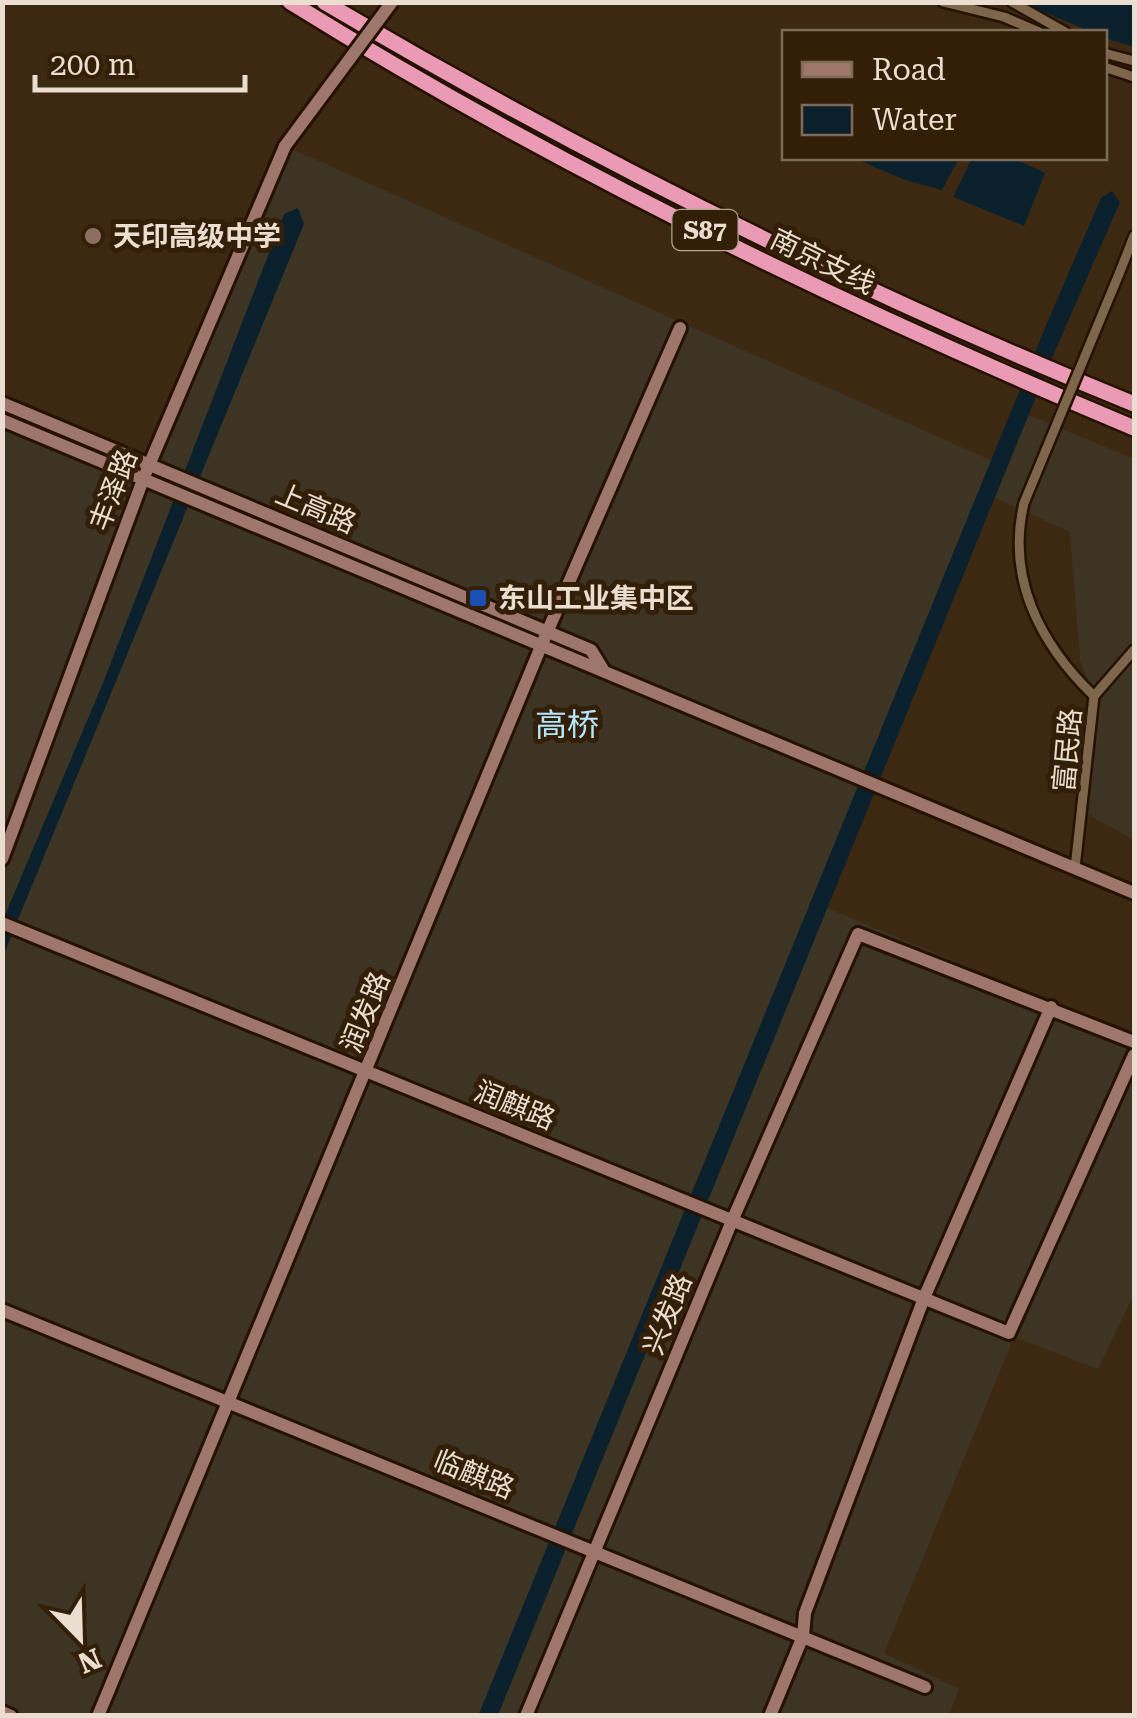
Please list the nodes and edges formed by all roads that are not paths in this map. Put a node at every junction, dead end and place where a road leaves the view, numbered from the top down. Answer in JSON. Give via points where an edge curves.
{"nodes":[{"id":1,"x":290,"y":2,"type":"edge"},
{"id":2,"x":324,"y":2,"type":"edge"},
{"id":3,"x":392,"y":2,"type":"edge"},
{"id":4,"x":943,"y":2,"type":"edge"},
{"id":5,"x":1012,"y":2,"type":"edge"},
{"id":6,"x":1033,"y":30,"type":"edge"},
{"id":7,"x":1061,"y":30,"type":"edge"},
{"id":8,"x":1107,"y":54,"type":"edge"},
{"id":9,"x":1134,"y":61,"type":"edge"},
{"id":10,"x":1107,"y":68,"type":"edge"},
{"id":11,"x":1134,"y":77,"type":"edge"},
{"id":12,"x":1134,"y":236,"type":"edge"},
{"id":13,"x":680,"y":328,"type":"dead end"},
{"id":14,"x":2,"y":404,"type":"edge"},
{"id":15,"x":1134,"y":404,"type":"edge"},
{"id":16,"x":2,"y":420,"type":"edge"},
{"id":17,"x":1134,"y":428,"type":"edge"},
{"id":18,"x":150,"y":463,"type":"junction"},
{"id":19,"x":144,"y":478,"type":"junction"},
{"id":20,"x":545,"y":639,"type":"junction"},
{"id":21,"x":1134,"y":650,"type":"edge"},
{"id":22,"x":1094,"y":696,"type":"junction"},
{"id":23,"x":2,"y":858,"type":"edge"},
{"id":24,"x":1075,"y":868,"type":"junction"},
{"id":25,"x":1134,"y":894,"type":"edge"},
{"id":26,"x":2,"y":923,"type":"edge"},
{"id":27,"x":1051,"y":1008,"type":"junction"},
{"id":28,"x":1134,"y":1042,"type":"edge"},
{"id":29,"x":1134,"y":1055,"type":"edge"},
{"id":30,"x":369,"y":1071,"type":"junction"},
{"id":31,"x":732,"y":1221,"type":"junction"},
{"id":32,"x":924,"y":1298,"type":"junction"},
{"id":33,"x":2,"y":1310,"type":"edge"},
{"id":34,"x":228,"y":1399,"type":"junction"},
{"id":35,"x":596,"y":1551,"type":"junction"},
{"id":36,"x":803,"y":1636,"type":"junction"},
{"id":37,"x":924,"y":1687,"type":"dead end"},
{"id":38,"x":2,"y":1712,"type":"edge"},
{"id":39,"x":11,"y":1716,"type":"edge"},
{"id":40,"x":98,"y":1716,"type":"edge"},
{"id":41,"x":526,"y":1716,"type":"edge"},
{"id":42,"x":770,"y":1716,"type":"edge"}],
"edges":[{"from":1,"to":17,"type":"highway","name":"南京支线","number":"S87","via":[[412,78],[669,212],[863,308]]},
{"from":2,"to":15,"type":"highway","name":"南京支线","number":"S87","via":[[650,184],[862,286]]},
{"from":3,"to":18,"type":"street","name":"丰泽路","bridge":true,"via":[[285,146]]},
{"from":4,"to":6,"type":"street"},
{"from":5,"to":7,"type":"street"},
{"from":8,"to":9,"type":"street"},
{"from":10,"to":11,"type":"street"},
{"from":12,"to":22,"type":"street","bridge":true,"via":[[1024,503],[1016,538],[1034,619]]},
{"from":13,"to":20,"type":"street","name":"润发路"},
{"from":14,"to":18,"type":"street","name":"上高路"},
{"from":16,"to":19,"type":"street","name":"上高路"},
{"from":18,"to":19,"type":"street","name":"丰泽路"},
{"from":18,"to":20,"type":"street","name":"上高路"},
{"from":19,"to":20,"type":"street","name":"上高路"},
{"from":19,"to":23,"type":"street","name":"丰泽路"},
{"from":20,"to":24,"type":"street","name":"上高路","via":[[591,650],[602,668]]},
{"from":20,"to":30,"type":"street","name":"润发路"},
{"from":21,"to":22,"type":"street","name":"富民路"},
{"from":22,"to":24,"type":"street","name":"富民路"},
{"from":24,"to":25,"type":"street","name":"上高路"},
{"from":26,"to":30,"type":"street","name":"润麒路"},
{"from":27,"to":28,"type":"street"},
{"from":27,"to":31,"type":"street","name":"兴发路","via":[[858,934]]},
{"from":27,"to":32,"type":"street"},
{"from":29,"to":32,"type":"street","name":"润麒路","via":[[1009,1334]]},
{"from":30,"to":31,"type":"street","name":"润麒路"},
{"from":30,"to":34,"type":"street","name":"润发路"},
{"from":31,"to":32,"type":"street","name":"润麒路"},
{"from":31,"to":35,"type":"street","name":"兴发路"},
{"from":32,"to":36,"type":"street","via":[[805,1613]]},
{"from":33,"to":34,"type":"street","name":"临麒路"},
{"from":34,"to":35,"type":"street","name":"临麒路"},
{"from":34,"to":40,"type":"street","name":"润发路"},
{"from":35,"to":36,"type":"street","name":"临麒路"},
{"from":35,"to":41,"type":"street","name":"兴发路"},
{"from":36,"to":37,"type":"street","name":"临麒路"},
{"from":36,"to":42,"type":"street"},
{"from":38,"to":39,"type":"street"}]}
